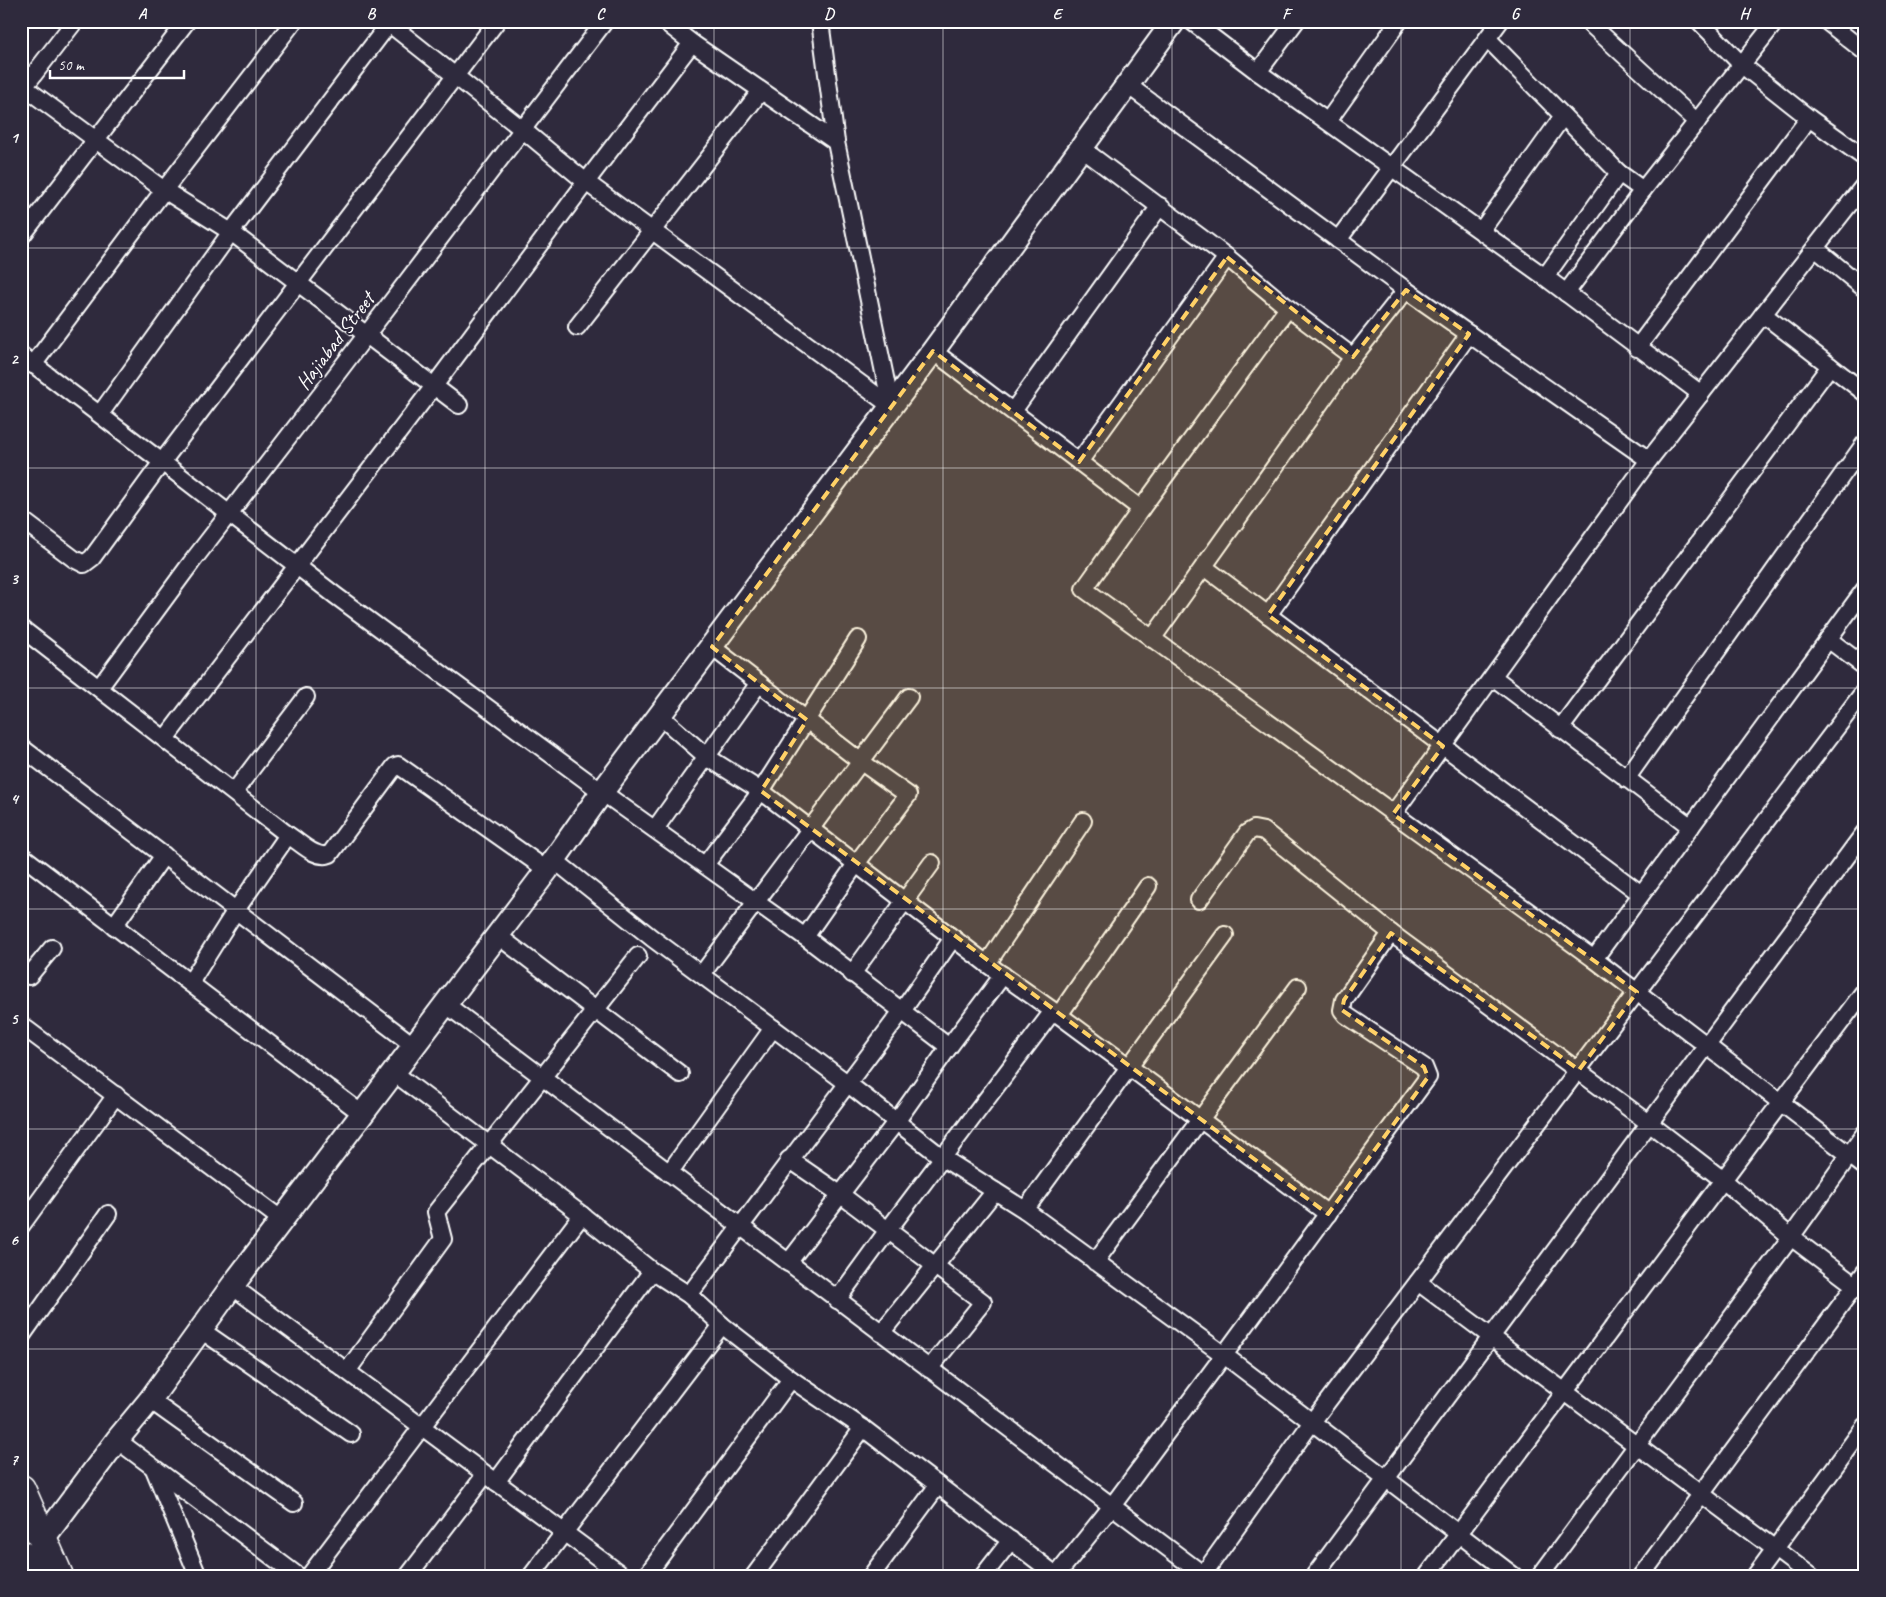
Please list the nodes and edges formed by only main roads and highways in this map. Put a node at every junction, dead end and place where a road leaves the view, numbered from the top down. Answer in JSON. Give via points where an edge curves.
{"nodes":[{"id":1,"x":21,"y":1489,"type":"edge"},
{"id":2,"x":59,"y":1576,"type":"edge"}],
"edges":[{"from":1,"to":2,"type":"highway"}]}
